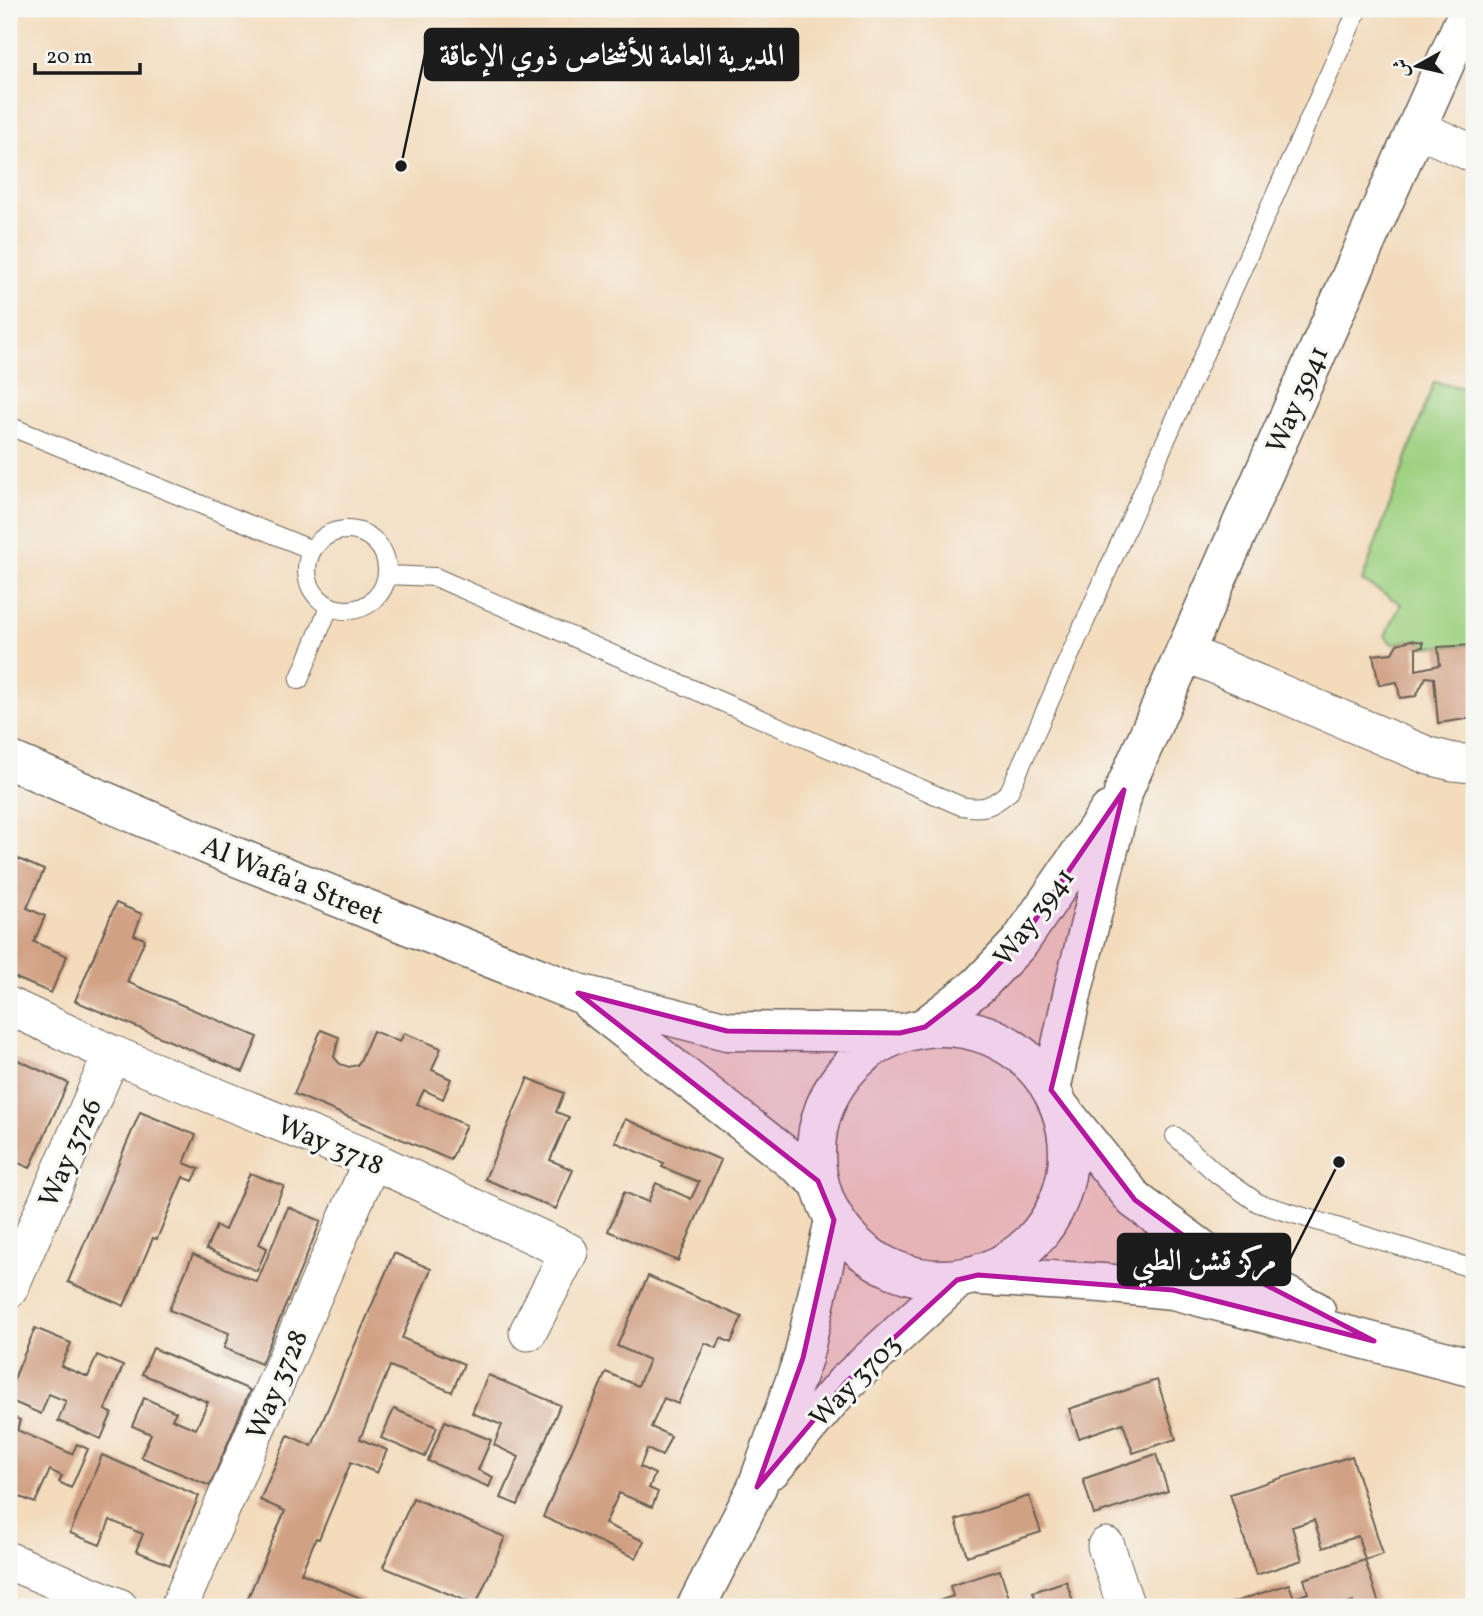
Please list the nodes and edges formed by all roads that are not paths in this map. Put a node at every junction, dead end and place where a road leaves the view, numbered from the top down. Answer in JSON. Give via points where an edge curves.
{"nodes":[{"id":1,"x":1358,"y":9,"type":"edge"},
{"id":2,"x":1469,"y":9,"type":"edge"},
{"id":3,"x":1416,"y":128,"type":"junction"},
{"id":4,"x":1474,"y":154,"type":"edge"},
{"id":5,"x":9,"y":426,"type":"edge"},
{"id":6,"x":312,"y":550,"type":"junction"},
{"id":7,"x":388,"y":575,"type":"junction"},
{"id":8,"x":329,"y":607,"type":"junction"},
{"id":9,"x":1184,"y":652,"type":"junction"},
{"id":10,"x":299,"y":680,"type":"dead end"},
{"id":11,"x":9,"y":760,"type":"edge"},
{"id":12,"x":1474,"y":764,"type":"edge"},
{"id":13,"x":1124,"y":790,"type":"junction"},
{"id":14,"x":578,"y":993,"type":"junction"},
{"id":15,"x":9,"y":1006,"type":"edge"},
{"id":16,"x":912,"y":1030,"type":"junction"},
{"id":17,"x":112,"y":1054,"type":"junction"},
{"id":18,"x":1056,"y":1099,"type":"junction"},
{"id":19,"x":1175,"y":1136,"type":"dead end"},
{"id":20,"x":372,"y":1160,"type":"junction"},
{"id":21,"x":818,"y":1181,"type":"junction"},
{"id":22,"x":834,"y":1220,"type":"junction"},
{"id":23,"x":1474,"y":1269,"type":"edge"},
{"id":24,"x":967,"y":1278,"type":"junction"},
{"id":25,"x":9,"y":1289,"type":"edge"},
{"id":26,"x":528,"y":1332,"type":"dead end"},
{"id":27,"x":1374,"y":1341,"type":"junction"},
{"id":28,"x":1474,"y":1368,"type":"edge"},
{"id":29,"x":757,"y":1487,"type":"junction"},
{"id":30,"x":1106,"y":1546,"type":"dead end"},
{"id":31,"x":9,"y":1560,"type":"edge"},
{"id":32,"x":119,"y":1607,"type":"edge"},
{"id":33,"x":179,"y":1607,"type":"edge"},
{"id":34,"x":696,"y":1607,"type":"edge"},
{"id":35,"x":1126,"y":1607,"type":"edge"}],
"edges":[{"from":1,"to":7,"type":"lane","via":[[1009,792],[996,803],[979,809],[961,806],[435,577]]},
{"from":2,"to":3,"type":"street","name":"Way 3941"},
{"from":3,"to":4,"type":"street"},
{"from":3,"to":9,"type":"street","name":"Way 3941"},
{"from":5,"to":6,"type":"lane"},
{"from":6,"to":7,"type":"lane","via":[[330,533],[354,529],[376,541]]},
{"from":6,"to":8,"type":"lane","via":[[307,576],[311,588]]},
{"from":7,"to":8,"type":"lane","via":[[377,598],[366,606],[354,610]]},
{"from":8,"to":10,"type":"lane"},
{"from":9,"to":12,"type":"street","via":[[1429,756]]},
{"from":9,"to":13,"type":"street","name":"Way 3941"},
{"from":11,"to":14,"type":"street","name":"Al Wafa'a Street","via":[[224,852]]},
{"from":13,"to":16,"type":"street","name":"Way 3941","via":[[1020,942],[978,986]]},
{"from":13,"to":18,"type":"street","name":"Way 3941","via":[[1074,986]]},
{"from":14,"to":16,"type":"street","name":"Al Wafa'a Street","via":[[727,1031]]},
{"from":14,"to":21,"type":"street","name":"Al Wafa'a Street"},
{"from":15,"to":17,"type":"street","name":"Way 3718"},
{"from":16,"to":18,"type":"street","name":"Al Wafa'a Street","via":[[962,1028],[998,1040],[1028,1061]]},
{"from":16,"to":21,"type":"street","name":"Way 3941","via":[[867,1051],[841,1076],[823,1108],[816,1144]]},
{"from":17,"to":20,"type":"street","name":"Way 3718"},
{"from":17,"to":25,"type":"street","name":"Way 3726"},
{"from":18,"to":24,"type":"street","via":[[1068,1149],[1063,1190],[1045,1228],[1015,1257]]},
{"from":18,"to":27,"type":"street","via":[[1135,1200],[1214,1258]]},
{"from":19,"to":23,"type":"lane","via":[[1258,1203]]},
{"from":20,"to":26,"type":"street","name":"Way 3718","via":[[569,1252]]},
{"from":20,"to":33,"type":"street","name":"Way 3728"},
{"from":21,"to":22,"type":"street"},
{"from":22,"to":24,"type":"street","via":[[857,1247],[887,1268],[921,1279]]},
{"from":22,"to":29,"type":"street","name":"Way 3703","via":[[803,1358]]},
{"from":24,"to":27,"type":"street","via":[[1173,1290]]},
{"from":24,"to":29,"type":"street","name":"Way 3703","via":[[845,1383]]},
{"from":27,"to":28,"type":"street"},
{"from":29,"to":34,"type":"street","name":"Way 3703"},
{"from":30,"to":35,"type":"street"},
{"from":31,"to":32,"type":"street"}]}
